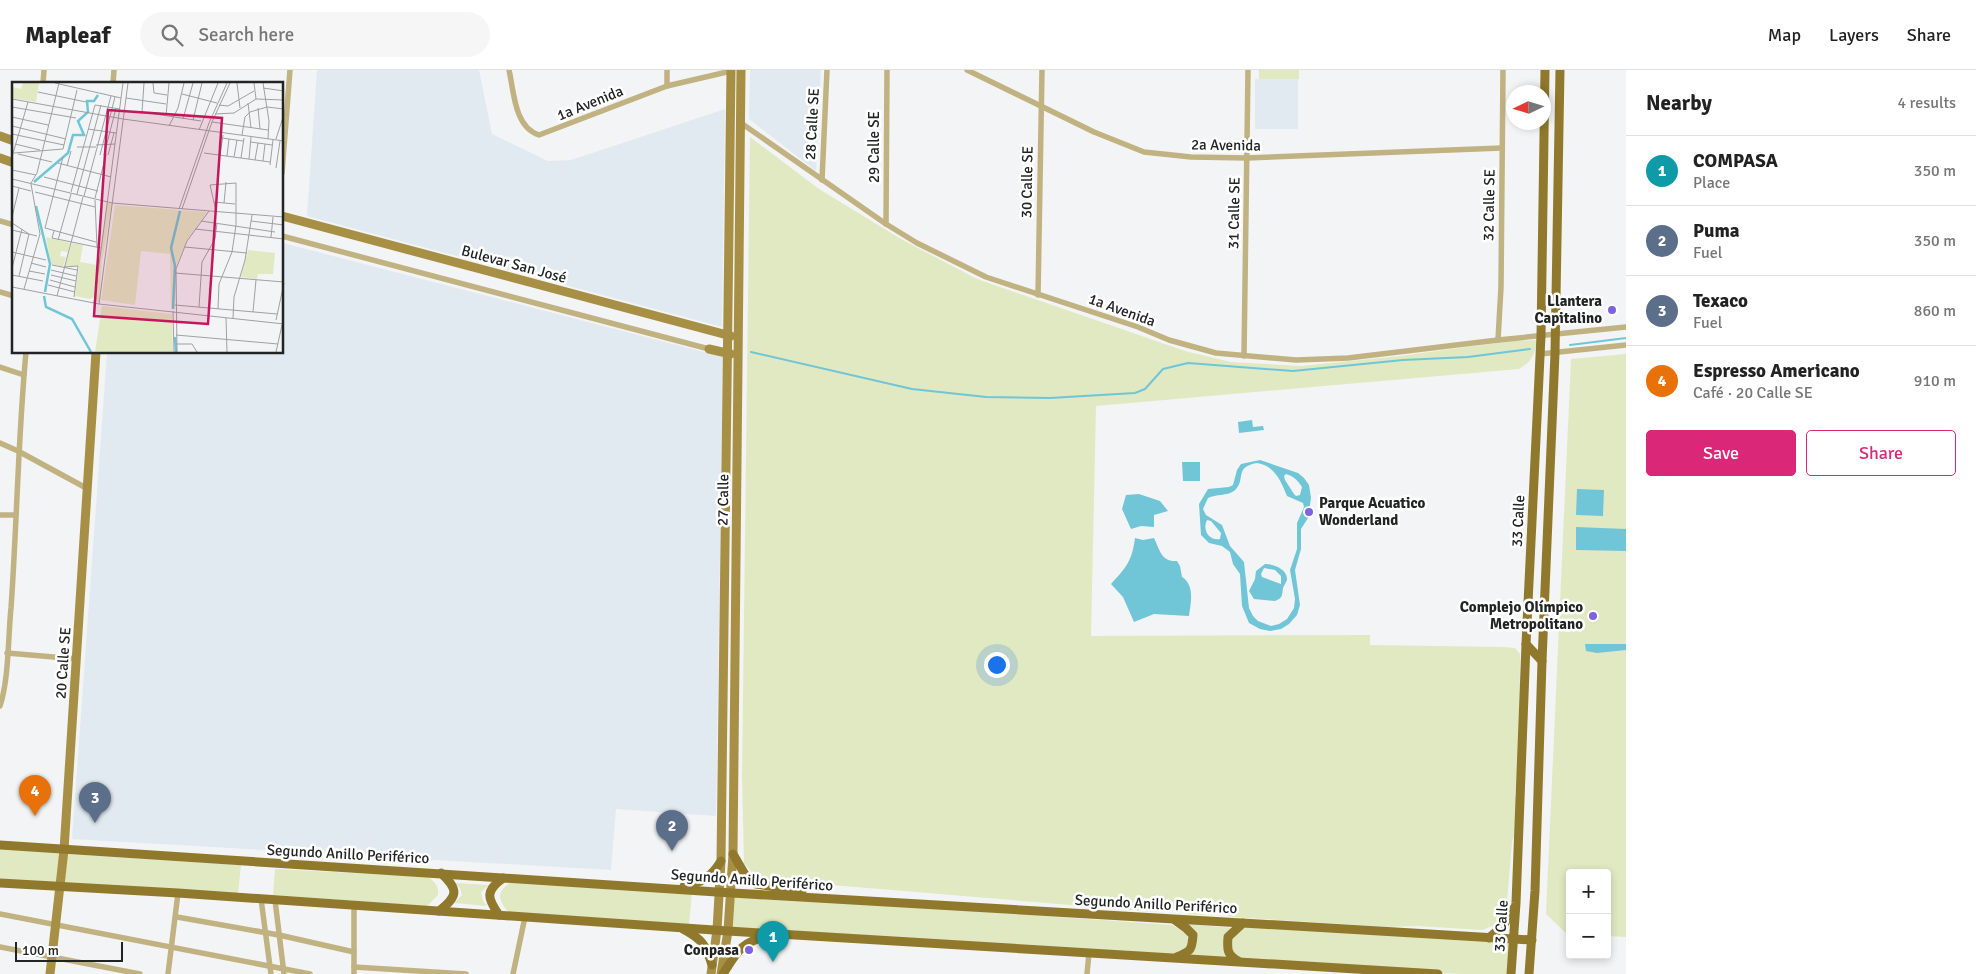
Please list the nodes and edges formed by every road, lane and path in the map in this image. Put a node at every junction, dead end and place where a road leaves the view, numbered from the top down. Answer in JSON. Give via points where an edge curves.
{"nodes":[{"id":1,"x":290,"y":70,"type":"edge"},
{"id":2,"x":509,"y":70,"type":"edge"},
{"id":3,"x":667,"y":70,"type":"edge"},
{"id":4,"x":741,"y":70,"type":"edge"},
{"id":5,"x":827,"y":70,"type":"edge"},
{"id":6,"x":886,"y":70,"type":"edge"},
{"id":7,"x":967,"y":70,"type":"edge"},
{"id":8,"x":1042,"y":70,"type":"edge"},
{"id":9,"x":1248,"y":70,"type":"edge"},
{"id":10,"x":1503,"y":70,"type":"edge"},
{"id":11,"x":1545,"y":70,"type":"edge"},
{"id":12,"x":1560,"y":70,"type":"edge"},
{"id":13,"x":731,"y":71,"type":"edge"},
{"id":14,"x":667,"y":86,"type":"junction"},
{"id":15,"x":1041,"y":106,"type":"junction"},
{"id":16,"x":741,"y":123,"type":"junction"},
{"id":17,"x":0,"y":136,"type":"edge"},
{"id":18,"x":12,"y":140,"type":"edge"},
{"id":19,"x":284,"y":147,"type":"edge"},
{"id":20,"x":1502,"y":148,"type":"junction"},
{"id":21,"x":0,"y":158,"type":"edge"},
{"id":22,"x":1247,"y":158,"type":"junction"},
{"id":23,"x":12,"y":162,"type":"edge"},
{"id":24,"x":822,"y":180,"type":"junction"},
{"id":25,"x":284,"y":217,"type":"edge"},
{"id":26,"x":886,"y":224,"type":"junction"},
{"id":27,"x":284,"y":237,"type":"edge"},
{"id":28,"x":1038,"y":294,"type":"junction"},
{"id":29,"x":1626,"y":327,"type":"edge"},
{"id":30,"x":1556,"y":334,"type":"junction"},
{"id":31,"x":727,"y":335,"type":"junction"},
{"id":32,"x":1541,"y":336,"type":"junction"},
{"id":33,"x":738,"y":338,"type":"junction"},
{"id":34,"x":1498,"y":340,"type":"junction"},
{"id":35,"x":1626,"y":345,"type":"edge"},
{"id":36,"x":709,"y":349,"type":"joint"},
{"id":37,"x":1556,"y":353,"type":"junction"},
{"id":38,"x":26,"y":354,"type":"edge"},
{"id":39,"x":96,"y":354,"type":"edge"},
{"id":40,"x":727,"y":354,"type":"junction"},
{"id":41,"x":1540,"y":354,"type":"junction"},
{"id":42,"x":738,"y":356,"type":"junction"},
{"id":43,"x":1244,"y":356,"type":"junction"},
{"id":44,"x":0,"y":367,"type":"edge"},
{"id":45,"x":24,"y":375,"type":"junction"},
{"id":46,"x":0,"y":443,"type":"edge"},
{"id":47,"x":18,"y":451,"type":"junction"},
{"id":48,"x":88,"y":489,"type":"junction"},
{"id":49,"x":0,"y":515,"type":"edge"},
{"id":50,"x":16,"y":515,"type":"junction"},
{"id":51,"x":1526,"y":644,"type":"junction"},
{"id":52,"x":7,"y":653,"type":"junction"},
{"id":53,"x":77,"y":659,"type":"junction"},
{"id":54,"x":1542,"y":661,"type":"junction"},
{"id":55,"x":0,"y":706,"type":"edge"},
{"id":56,"x":0,"y":845,"type":"edge"},
{"id":57,"x":64,"y":850,"type":"junction"},
{"id":58,"x":733,"y":854,"type":"junction"},
{"id":59,"x":721,"y":861,"type":"junction"},
{"id":60,"x":441,"y":874,"type":"junction"},
{"id":61,"x":503,"y":878,"type":"junction"},
{"id":62,"x":0,"y":884,"type":"edge"},
{"id":63,"x":60,"y":888,"type":"junction"},
{"id":64,"x":670,"y":888,"type":"junction"},
{"id":65,"x":720,"y":892,"type":"junction"},
{"id":66,"x":732,"y":892,"type":"junction"},
{"id":67,"x":178,"y":893,"type":"junction"},
{"id":68,"x":261,"y":899,"type":"junction"},
{"id":69,"x":844,"y":899,"type":"junction"},
{"id":70,"x":275,"y":900,"type":"junction"},
{"id":71,"x":1516,"y":903,"type":"junction"},
{"id":72,"x":354,"y":906,"type":"junction"},
{"id":73,"x":439,"y":911,"type":"junction"},
{"id":74,"x":0,"y":914,"type":"edge"},
{"id":75,"x":499,"y":915,"type":"junction"},
{"id":76,"x":176,"y":917,"type":"junction"},
{"id":77,"x":524,"y":917,"type":"junction"},
{"id":78,"x":1172,"y":919,"type":"junction"},
{"id":79,"x":1243,"y":923,"type":"junction"},
{"id":80,"x":56,"y":924,"type":"junction"},
{"id":81,"x":678,"y":927,"type":"junction"},
{"id":82,"x":717,"y":930,"type":"junction"},
{"id":83,"x":728,"y":931,"type":"junction"},
{"id":84,"x":264,"y":933,"type":"junction"},
{"id":85,"x":779,"y":934,"type":"junction"},
{"id":86,"x":279,"y":935,"type":"junction"},
{"id":87,"x":1489,"y":938,"type":"junction"},
{"id":88,"x":1514,"y":939,"type":"junction"},
{"id":89,"x":1532,"y":940,"type":"junction"},
{"id":90,"x":0,"y":947,"type":"edge"},
{"id":91,"x":172,"y":948,"type":"junction"},
{"id":92,"x":354,"y":952,"type":"junction"},
{"id":93,"x":1089,"y":953,"type":"junction"},
{"id":94,"x":52,"y":957,"type":"junction"},
{"id":95,"x":1174,"y":958,"type":"junction"},
{"id":96,"x":1240,"y":962,"type":"junction"},
{"id":97,"x":269,"y":966,"type":"junction"},
{"id":98,"x":711,"y":970,"type":"edge"},
{"id":99,"x":283,"y":971,"type":"edge"},
{"id":100,"x":354,"y":971,"type":"edge"},
{"id":101,"x":50,"y":974,"type":"edge"},
{"id":102,"x":140,"y":974,"type":"edge"},
{"id":103,"x":168,"y":974,"type":"edge"},
{"id":104,"x":271,"y":974,"type":"edge"},
{"id":105,"x":310,"y":974,"type":"edge"},
{"id":106,"x":466,"y":974,"type":"edge"},
{"id":107,"x":514,"y":974,"type":"edge"},
{"id":108,"x":722,"y":974,"type":"edge"},
{"id":109,"x":1087,"y":974,"type":"edge"},
{"id":110,"x":1438,"y":974,"type":"edge"},
{"id":111,"x":1511,"y":974,"type":"edge"},
{"id":112,"x":1529,"y":974,"type":"edge"}],
"edges":[{"from":1,"to":19,"type":"street"},
{"from":2,"to":14,"type":"street","name":"1a Avenida","via":[[522,121],[532,133],[539,135]]},
{"from":3,"to":14,"type":"street"},
{"from":4,"to":16,"type":"main road","name":"27 Calle"},
{"from":5,"to":24,"type":"street","name":"28 Calle SE"},
{"from":6,"to":26,"type":"street","name":"29 Calle SE"},
{"from":7,"to":15,"type":"street","name":"2a Avenida"},
{"from":8,"to":15,"type":"street","name":"30 Calle SE"},
{"from":9,"to":22,"type":"street","name":"31 Calle SE"},
{"from":10,"to":20,"type":"street","name":"32 Calle SE"},
{"from":11,"to":32,"type":"main road","name":"33 Calle"},
{"from":12,"to":30,"type":"main road","name":"33 Calle"},
{"from":13,"to":14,"type":"street","name":"1a Avenida"},
{"from":13,"to":31,"type":"main road","name":"27 Calle"},
{"from":15,"to":22,"type":"street","name":"2a Avenida","via":[[1144,152]]},
{"from":15,"to":28,"type":"street","name":"30 Calle SE"},
{"from":16,"to":24,"type":"street","name":"1a Avenida"},
{"from":16,"to":33,"type":"main road","name":"27 Calle"},
{"from":17,"to":18,"type":"main road"},
{"from":20,"to":22,"type":"street","name":"2a Avenida"},
{"from":20,"to":34,"type":"street","name":"32 Calle SE"},
{"from":21,"to":23,"type":"main road"},
{"from":22,"to":43,"type":"street","name":"31 Calle SE"},
{"from":24,"to":26,"type":"street","name":"1a Avenida"},
{"from":25,"to":31,"type":"main road","name":"Bulevar San José"},
{"from":26,"to":28,"type":"street","name":"1a Avenida","via":[[986,277]]},
{"from":27,"to":36,"type":"street"},
{"from":28,"to":43,"type":"street","name":"1a Avenida","via":[[1191,347]]},
{"from":29,"to":30,"type":"street"},
{"from":30,"to":32,"type":"street","name":"1a Avenida"},
{"from":30,"to":37,"type":"main road","name":"33 Calle"},
{"from":31,"to":33,"type":"main road","name":"Bulevar San José"},
{"from":31,"to":40,"type":"main road","name":"27 Calle"},
{"from":32,"to":34,"type":"street","name":"1a Avenida"},
{"from":32,"to":41,"type":"main road","name":"33 Calle"},
{"from":33,"to":42,"type":"main road","name":"27 Calle"},
{"from":34,"to":43,"type":"street","name":"1a Avenida","via":[[1328,359]]},
{"from":35,"to":37,"type":"street"},
{"from":36,"to":40,"type":"main road"},
{"from":37,"to":41,"type":"street"},
{"from":37,"to":54,"type":"main road","name":"33 Calle"},
{"from":38,"to":45,"type":"street"},
{"from":39,"to":48,"type":"main road","name":"20 Calle SE"},
{"from":40,"to":42,"type":"main road"},
{"from":40,"to":59,"type":"main road","name":"27 Calle"},
{"from":41,"to":51,"type":"main road","name":"33 Calle"},
{"from":42,"to":58,"type":"main road","name":"27 Calle"},
{"from":44,"to":45,"type":"street"},
{"from":45,"to":47,"type":"street"},
{"from":46,"to":47,"type":"street"},
{"from":47,"to":48,"type":"street"},
{"from":47,"to":50,"type":"street"},
{"from":48,"to":53,"type":"main road","name":"20 Calle SE"},
{"from":49,"to":50,"type":"street"},
{"from":50,"to":52,"type":"street"},
{"from":51,"to":54,"type":"main road"},
{"from":51,"to":71,"type":"main road","name":"33 Calle"},
{"from":52,"to":53,"type":"street"},
{"from":52,"to":55,"type":"street"},
{"from":53,"to":57,"type":"main road","name":"20 Calle SE"},
{"from":54,"to":89,"type":"main road","name":"33 Calle"},
{"from":56,"to":57,"type":"main road","name":"Segundo Anillo Periférico"},
{"from":57,"to":60,"type":"main road","name":"Segundo Anillo Periférico"},
{"from":57,"to":63,"type":"main road","name":"20 Calle SE"},
{"from":58,"to":66,"type":"main road","name":"27 Calle"},
{"from":58,"to":69,"type":"main road","via":[[747,878],[756,884]]},
{"from":59,"to":64,"type":"main road","via":[[708,878],[696,884]]},
{"from":59,"to":65,"type":"main road","name":"27 Calle"},
{"from":60,"to":61,"type":"main road","name":"Segundo Anillo Periférico"},
{"from":60,"to":73,"type":"main road","via":[[454,888],[454,896]]},
{"from":61,"to":64,"type":"main road","name":"Segundo Anillo Periférico"},
{"from":61,"to":75,"type":"main road","via":[[493,885],[489,898]]},
{"from":62,"to":63,"type":"main road"},
{"from":63,"to":67,"type":"main road"},
{"from":63,"to":80,"type":"main road","name":"20 Calle SE"},
{"from":64,"to":65,"type":"main road","name":"Segundo Anillo Periférico"},
{"from":65,"to":66,"type":"main road","name":"Segundo Anillo Periférico"},
{"from":65,"to":82,"type":"main road","name":"27 Calle"},
{"from":66,"to":69,"type":"main road","name":"Segundo Anillo Periférico"},
{"from":66,"to":83,"type":"main road","name":"27 Calle"},
{"from":67,"to":68,"type":"main road"},
{"from":67,"to":76,"type":"street"},
{"from":68,"to":70,"type":"main road"},
{"from":68,"to":84,"type":"street"},
{"from":69,"to":78,"type":"main road","name":"Segundo Anillo Periférico"},
{"from":70,"to":72,"type":"main road"},
{"from":70,"to":86,"type":"street"},
{"from":71,"to":87,"type":"main road","via":[[1503,926]]},
{"from":71,"to":88,"type":"main road","name":"33 Calle"},
{"from":72,"to":73,"type":"main road"},
{"from":72,"to":92,"type":"street"},
{"from":73,"to":75,"type":"main road"},
{"from":74,"to":80,"type":"street"},
{"from":75,"to":77,"type":"main road"},
{"from":76,"to":84,"type":"street"},
{"from":76,"to":91,"type":"street"},
{"from":77,"to":81,"type":"main road"},
{"from":77,"to":107,"type":"street"},
{"from":78,"to":79,"type":"main road","name":"Segundo Anillo Periférico"},
{"from":78,"to":95,"type":"main road","via":[[1193,935],[1192,948]]},
{"from":79,"to":87,"type":"main road","name":"Segundo Anillo Periférico"},
{"from":79,"to":96,"type":"main road","via":[[1228,937],[1227,949],[1231,957]]},
{"from":80,"to":91,"type":"street"},
{"from":80,"to":94,"type":"main road","name":"20 Calle SE"},
{"from":81,"to":82,"type":"main road"},
{"from":81,"to":98,"type":"main road","via":[[695,936],[707,948]]},
{"from":82,"to":83,"type":"main road"},
{"from":82,"to":98,"type":"main road","name":"27 Calle"},
{"from":83,"to":85,"type":"main road"},
{"from":83,"to":108,"type":"main road","name":"27 Calle"},
{"from":84,"to":86,"type":"street"},
{"from":84,"to":97,"type":"street"},
{"from":85,"to":93,"type":"main road"},
{"from":85,"to":108,"type":"main road","via":[[747,942]]},
{"from":86,"to":92,"type":"street"},
{"from":86,"to":99,"type":"street"},
{"from":87,"to":88,"type":"main road","name":"Segundo Anillo Periférico"},
{"from":88,"to":89,"type":"main road","name":"Segundo Anillo Periférico"},
{"from":88,"to":111,"type":"main road","name":"33 Calle"},
{"from":89,"to":112,"type":"main road","name":"33 Calle"},
{"from":90,"to":94,"type":"street"},
{"from":91,"to":97,"type":"street"},
{"from":91,"to":103,"type":"street"},
{"from":92,"to":100,"type":"street"},
{"from":93,"to":95,"type":"main road"},
{"from":93,"to":109,"type":"street"},
{"from":94,"to":101,"type":"main road","name":"20 Calle SE"},
{"from":94,"to":102,"type":"street"},
{"from":95,"to":96,"type":"main road"},
{"from":96,"to":110,"type":"main road"},
{"from":97,"to":99,"type":"street"},
{"from":97,"to":104,"type":"street"},
{"from":99,"to":105,"type":"street"},
{"from":100,"to":106,"type":"street"}]}
